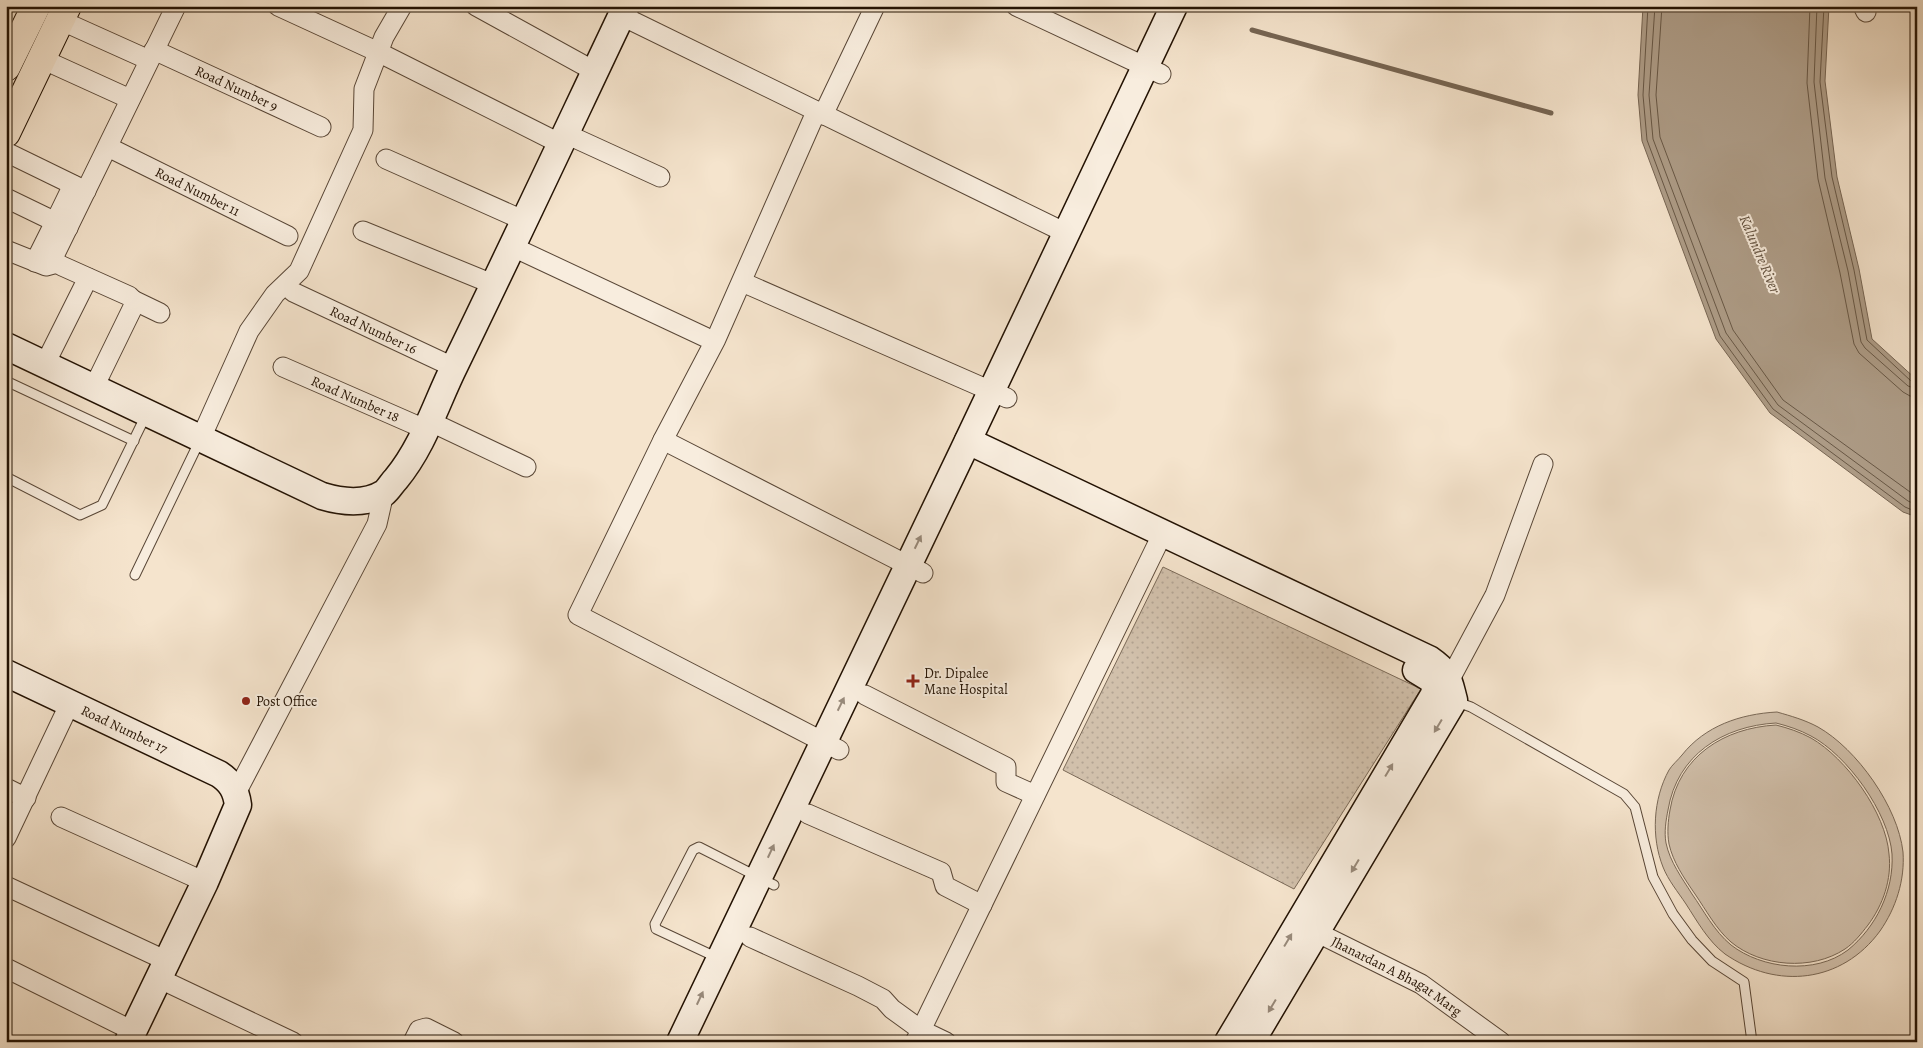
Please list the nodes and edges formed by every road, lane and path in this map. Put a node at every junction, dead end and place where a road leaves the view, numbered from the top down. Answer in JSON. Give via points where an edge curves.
{"nodes":[{"id":1,"x":36,"y":6,"type":"edge"},
{"id":2,"x":176,"y":6,"type":"edge"},
{"id":3,"x":278,"y":6,"type":"edge"},
{"id":4,"x":402,"y":6,"type":"edge"},
{"id":5,"x":476,"y":6,"type":"edge"},
{"id":6,"x":875,"y":6,"type":"edge"},
{"id":7,"x":1016,"y":6,"type":"edge"},
{"id":8,"x":1174,"y":6,"type":"edge"},
{"id":9,"x":1193,"y":6,"type":"edge"},
{"id":10,"x":624,"y":11,"type":"edge"},
{"id":11,"x":64,"y":13,"type":"edge"},
{"id":12,"x":378,"y":52,"type":"junction"},
{"id":13,"x":152,"y":55,"type":"junction"},
{"id":14,"x":42,"y":59,"type":"junction"},
{"id":15,"x":6,"y":68,"type":"edge"},
{"id":16,"x":1153,"y":70,"type":"junction"},
{"id":17,"x":596,"y":72,"type":"junction"},
{"id":18,"x":130,"y":99,"type":"junction"},
{"id":19,"x":820,"y":113,"type":"junction"},
{"id":20,"x":321,"y":127,"type":"dead end"},
{"id":21,"x":6,"y":133,"type":"edge"},
{"id":22,"x":564,"y":139,"type":"junction"},
{"id":23,"x":108,"y":147,"type":"junction"},
{"id":24,"x":6,"y":152,"type":"edge"},
{"id":25,"x":386,"y":159,"type":"dead end"},
{"id":26,"x":660,"y":177,"type":"dead end"},
{"id":27,"x":79,"y":188,"type":"junction"},
{"id":28,"x":6,"y":198,"type":"edge"},
{"id":29,"x":6,"y":205,"type":"edge"},
{"id":30,"x":525,"y":221,"type":"junction"},
{"id":31,"x":60,"y":227,"type":"junction"},
{"id":32,"x":363,"y":231,"type":"dead end"},
{"id":33,"x":1066,"y":233,"type":"junction"},
{"id":34,"x":288,"y":236,"type":"dead end"},
{"id":35,"x":512,"y":247,"type":"junction"},
{"id":36,"x":6,"y":250,"type":"edge"},
{"id":37,"x":35,"y":262,"type":"junction"},
{"id":38,"x":57,"y":263,"type":"junction"},
{"id":39,"x":88,"y":278,"type":"junction"},
{"id":40,"x":742,"y":282,"type":"junction"},
{"id":41,"x":495,"y":285,"type":"junction"},
{"id":42,"x":293,"y":292,"type":"dead end"},
{"id":43,"x":133,"y":300,"type":"junction"},
{"id":44,"x":160,"y":313,"type":"dead end"},
{"id":45,"x":705,"y":337,"type":"dead end"},
{"id":46,"x":6,"y":346,"type":"edge"},
{"id":47,"x":45,"y":364,"type":"junction"},
{"id":48,"x":284,"y":367,"type":"dead end"},
{"id":49,"x":453,"y":367,"type":"junction"},
{"id":50,"x":6,"y":381,"type":"edge"},
{"id":51,"x":94,"y":387,"type":"junction"},
{"id":52,"x":999,"y":395,"type":"junction"},
{"id":53,"x":148,"y":413,"type":"junction"},
{"id":54,"x":429,"y":426,"type":"junction"},
{"id":55,"x":201,"y":438,"type":"junction"},
{"id":56,"x":663,"y":440,"type":"junction"},
{"id":57,"x":134,"y":441,"type":"junction"},
{"id":58,"x":973,"y":450,"type":"junction"},
{"id":59,"x":1543,"y":464,"type":"dead end"},
{"id":60,"x":526,"y":467,"type":"dead end"},
{"id":61,"x":6,"y":477,"type":"edge"},
{"id":62,"x":384,"y":493,"type":"junction"},
{"id":63,"x":1157,"y":545,"type":"junction"},
{"id":64,"x":915,"y":569,"type":"junction"},
{"id":65,"x":135,"y":575,"type":"dead end"},
{"id":66,"x":6,"y":672,"type":"edge"},
{"id":67,"x":1446,"y":692,"type":"junction"},
{"id":68,"x":865,"y":695,"type":"junction"},
{"id":69,"x":70,"y":703,"type":"junction"},
{"id":70,"x":831,"y":746,"type":"junction"},
{"id":71,"x":6,"y":788,"type":"edge"},
{"id":72,"x":236,"y":793,"type":"junction"},
{"id":73,"x":1035,"y":795,"type":"junction"},
{"id":74,"x":26,"y":798,"type":"junction"},
{"id":75,"x":1380,"y":806,"type":"junction"},
{"id":76,"x":808,"y":814,"type":"junction"},
{"id":77,"x":61,"y":817,"type":"dead end"},
{"id":78,"x":6,"y":838,"type":"edge"},
{"id":79,"x":766,"y":881,"type":"junction"},
{"id":80,"x":205,"y":882,"type":"junction"},
{"id":81,"x":6,"y":886,"type":"edge"},
{"id":82,"x":982,"y":905,"type":"junction"},
{"id":83,"x":1316,"y":932,"type":"junction"},
{"id":84,"x":750,"y":937,"type":"junction"},
{"id":85,"x":719,"y":959,"type":"junction"},
{"id":86,"x":6,"y":968,"type":"edge"},
{"id":87,"x":162,"y":970,"type":"junction"},
{"id":88,"x":130,"y":1036,"type":"edge"},
{"id":89,"x":918,"y":1036,"type":"edge"},
{"id":90,"x":1495,"y":1040,"type":"edge"},
{"id":91,"x":293,"y":1042,"type":"edge"},
{"id":92,"x":413,"y":1042,"type":"edge"},
{"id":93,"x":454,"y":1042,"type":"edge"},
{"id":94,"x":680,"y":1042,"type":"edge"},
{"id":95,"x":700,"y":1042,"type":"edge"},
{"id":96,"x":946,"y":1042,"type":"edge"},
{"id":97,"x":1228,"y":1042,"type":"edge"},
{"id":98,"x":1251,"y":1042,"type":"edge"},
{"id":99,"x":1752,"y":1042,"type":"edge"}],
"edges":[{"from":1,"to":15,"type":"main road"},
{"from":2,"to":13,"type":"street"},
{"from":3,"to":12,"type":"street"},
{"from":4,"to":12,"type":"street"},
{"from":5,"to":17,"type":"street"},
{"from":6,"to":19,"type":"street"},
{"from":7,"to":16,"type":"street"},
{"from":8,"to":16,"type":"street"},
{"from":9,"to":16,"type":"street"},
{"from":10,"to":17,"type":"street"},
{"from":10,"to":19,"type":"street"},
{"from":11,"to":13,"type":"street","name":"Road Number 9"},
{"from":11,"to":14,"type":"main road"},
{"from":12,"to":22,"type":"street"},
{"from":12,"to":55,"type":"street","via":[[364,89],[363,130],[299,272],[275,294],[249,331]]},
{"from":13,"to":18,"type":"street"},
{"from":13,"to":20,"type":"street","name":"Road Number 9"},
{"from":14,"to":18,"type":"street"},
{"from":14,"to":21,"type":"main road"},
{"from":16,"to":33,"type":"street"},
{"from":16,"to":52,"type":"street"},
{"from":17,"to":22,"type":"street"},
{"from":18,"to":23,"type":"street"},
{"from":19,"to":33,"type":"street"},
{"from":19,"to":40,"type":"street"},
{"from":22,"to":26,"type":"street"},
{"from":22,"to":30,"type":"street"},
{"from":23,"to":27,"type":"street"},
{"from":23,"to":34,"type":"street","name":"Road Number 11"},
{"from":24,"to":27,"type":"street"},
{"from":25,"to":30,"type":"street"},
{"from":27,"to":31,"type":"street"},
{"from":28,"to":31,"type":"street"},
{"from":29,"to":31,"type":"street"},
{"from":30,"to":35,"type":"street"},
{"from":31,"to":37,"type":"street"},
{"from":31,"to":38,"type":"street","via":[[54,256]]},
{"from":32,"to":41,"type":"street"},
{"from":33,"to":52,"type":"street"},
{"from":35,"to":41,"type":"street"},
{"from":35,"to":45,"type":"street"},
{"from":36,"to":37,"type":"street"},
{"from":37,"to":38,"type":"street","via":[[46,266]]},
{"from":38,"to":39,"type":"street"},
{"from":39,"to":43,"type":"street"},
{"from":39,"to":47,"type":"street"},
{"from":40,"to":52,"type":"street"},
{"from":40,"to":56,"type":"street"},
{"from":41,"to":49,"type":"street"},
{"from":42,"to":49,"type":"street","name":"Road Number 16"},
{"from":43,"to":44,"type":"street"},
{"from":43,"to":51,"type":"street","via":[[133,307]]},
{"from":46,"to":47,"type":"street"},
{"from":47,"to":51,"type":"street"},
{"from":48,"to":54,"type":"street","name":"Road Number 18"},
{"from":49,"to":54,"type":"street"},
{"from":50,"to":57,"type":"lane"},
{"from":51,"to":53,"type":"street"},
{"from":52,"to":58,"type":"street"},
{"from":53,"to":55,"type":"street"},
{"from":53,"to":57,"type":"lane"},
{"from":54,"to":60,"type":"street","name":"Road Number 18"},
{"from":54,"to":62,"type":"street","via":[[403,471]]},
{"from":55,"to":62,"type":"street","via":[[322,496],[361,502]]},
{"from":55,"to":65,"type":"lane"},
{"from":56,"to":64,"type":"street"},
{"from":56,"to":70,"type":"street","via":[[578,615]]},
{"from":57,"to":61,"type":"lane","via":[[102,505],[80,515]]},
{"from":58,"to":63,"type":"street"},
{"from":58,"to":64,"type":"street"},
{"from":58,"to":67,"type":"street","via":[[1429,659],[1444,669]]},
{"from":59,"to":67,"type":"street","via":[[1495,595]]},
{"from":62,"to":72,"type":"street","via":[[377,524]]},
{"from":63,"to":67,"type":"street","via":[[1421,672]]},
{"from":63,"to":73,"type":"street"},
{"from":64,"to":68,"type":"street"},
{"from":70,"to":64,"type":"street","one_way":true},
{"from":66,"to":69,"type":"street","name":"Road Number 17"},
{"from":67,"to":75,"type":"street"},
{"from":67,"to":99,"type":"lane","via":[[1624,794],[1635,807],[1653,877],[1673,914],[1712,961],[1744,982]]},
{"from":68,"to":70,"type":"street"},
{"from":68,"to":73,"type":"street","via":[[1006,767],[1006,782]]},
{"from":69,"to":72,"type":"street","name":"Road Number 17","via":[[219,774],[229,781]]},
{"from":69,"to":74,"type":"street"},
{"from":70,"to":76,"type":"street"},
{"from":79,"to":70,"type":"street","one_way":true},
{"from":71,"to":74,"type":"street"},
{"from":72,"to":80,"type":"street","via":[[238,805]]},
{"from":73,"to":82,"type":"street"},
{"from":74,"to":78,"type":"street"},
{"from":75,"to":83,"type":"street","one_way":true},
{"from":97,"to":75,"type":"street","one_way":true},
{"from":76,"to":79,"type":"street"},
{"from":76,"to":82,"type":"street","via":[[941,872],[945,886]]},
{"from":77,"to":80,"type":"street"},
{"from":79,"to":84,"type":"street"},
{"from":79,"to":85,"type":"street"},
{"from":79,"to":85,"type":"lane","via":[[699,847],[693,850],[655,924],[656,929]]},
{"from":80,"to":87,"type":"street"},
{"from":81,"to":87,"type":"street","via":[[64,908]]},
{"from":82,"to":89,"type":"street"},
{"from":83,"to":90,"type":"street","name":"Jhanardan A Bhagat Marg","via":[[1422,984]]},
{"from":83,"to":98,"type":"street","one_way":true},
{"from":84,"to":89,"type":"street","via":[[883,1000]]},
{"from":84,"to":95,"type":"street"},
{"from":94,"to":85,"type":"street","one_way":true},
{"from":86,"to":88,"type":"street"},
{"from":87,"to":88,"type":"street"},
{"from":87,"to":91,"type":"street"},
{"from":89,"to":96,"type":"street"},
{"from":92,"to":93,"type":"street","via":[[420,1030],[426,1028]]}]}
